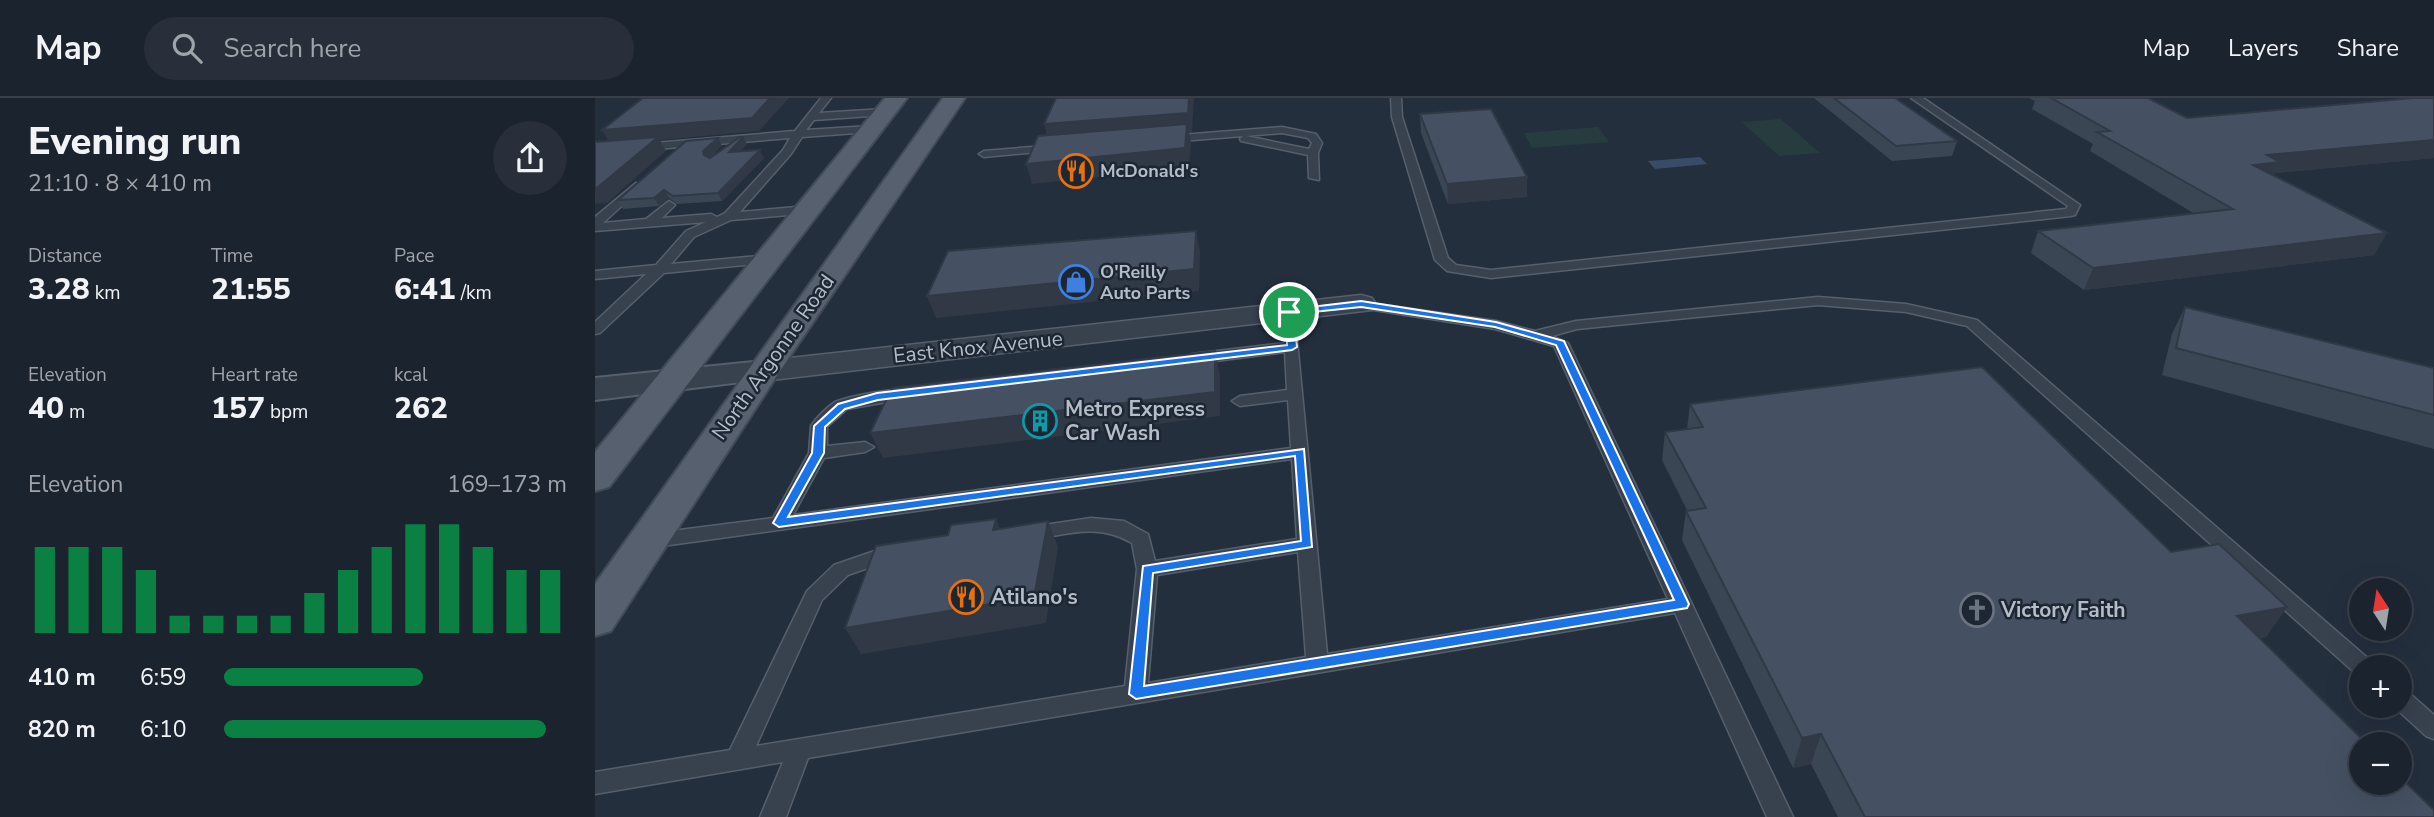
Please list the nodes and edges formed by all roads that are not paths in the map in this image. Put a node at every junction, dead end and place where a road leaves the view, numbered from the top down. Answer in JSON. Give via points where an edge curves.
{"nodes":[{"id":1,"x":826,"y":98,"type":"edge"},
{"id":2,"x":954,"y":98,"type":"edge"},
{"id":3,"x":1396,"y":98,"type":"edge"},
{"id":4,"x":1916,"y":98,"type":"edge"},
{"id":5,"x":883,"y":113,"type":"edge"},
{"id":6,"x":811,"y":117,"type":"junction"},
{"id":7,"x":798,"y":134,"type":"junction"},
{"id":8,"x":1222,"y":135,"type":"junction"},
{"id":9,"x":740,"y":139,"type":"junction"},
{"id":10,"x":1156,"y":140,"type":"edge"},
{"id":11,"x":686,"y":143,"type":"junction"},
{"id":12,"x":1064,"y":148,"type":"edge"},
{"id":13,"x":595,"y":151,"type":"edge"},
{"id":14,"x":1313,"y":153,"type":"junction"},
{"id":15,"x":723,"y":154,"type":"edge"},
{"id":16,"x":984,"y":154,"type":"dead end"},
{"id":17,"x":666,"y":161,"type":"edge"},
{"id":18,"x":1315,"y":178,"type":"dead end"},
{"id":19,"x":646,"y":179,"type":"edge"},
{"id":20,"x":670,"y":205,"type":"edge"},
{"id":21,"x":808,"y":210,"type":"junction"},
{"id":22,"x":729,"y":216,"type":"junction"},
{"id":23,"x":649,"y":223,"type":"junction"},
{"id":24,"x":595,"y":225,"type":"edge"},
{"id":25,"x":769,"y":259,"type":"junction"},
{"id":26,"x":660,"y":269,"type":"junction"},
{"id":27,"x":595,"y":275,"type":"edge"},
{"id":28,"x":1361,"y":304,"type":"joint"},
{"id":29,"x":1289,"y":312,"type":"junction"},
{"id":30,"x":595,"y":330,"type":"edge"},
{"id":31,"x":1535,"y":336,"type":"junction"},
{"id":32,"x":1292,"y":347,"type":"junction"},
{"id":33,"x":1182,"y":360,"type":"edge"},
{"id":34,"x":763,"y":370,"type":"junction"},
{"id":35,"x":673,"y":380,"type":"junction"},
{"id":36,"x":595,"y":389,"type":"edge"},
{"id":37,"x":933,"y":390,"type":"edge"},
{"id":38,"x":1296,"y":394,"type":"junction"},
{"id":39,"x":1240,"y":401,"type":"dead end"},
{"id":40,"x":865,"y":447,"type":"dead end"},
{"id":41,"x":1300,"y":452,"type":"junction"},
{"id":42,"x":818,"y":453,"type":"junction"},
{"id":43,"x":595,"y":478,"type":"edge"},
{"id":44,"x":779,"y":523,"type":"junction"},
{"id":45,"x":1009,"y":536,"type":"edge"},
{"id":46,"x":647,"y":541,"type":"junction"},
{"id":47,"x":1308,"y":544,"type":"junction"},
{"id":48,"x":913,"y":549,"type":"edge"},
{"id":49,"x":1147,"y":569,"type":"junction"},
{"id":50,"x":1682,"y":604,"type":"junction"},
{"id":51,"x":595,"y":619,"type":"edge"},
{"id":52,"x":2349,"y":655,"type":"edge"},
{"id":53,"x":1317,"y":664,"type":"junction"},
{"id":54,"x":1136,"y":694,"type":"junction"},
{"id":55,"x":2412,"y":710,"type":"edge"},
{"id":56,"x":2434,"y":729,"type":"edge"},
{"id":57,"x":800,"y":749,"type":"junction"},
{"id":58,"x":739,"y":759,"type":"junction"},
{"id":59,"x":595,"y":783,"type":"edge"},
{"id":60,"x":773,"y":817,"type":"edge"},
{"id":61,"x":1780,"y":817,"type":"edge"}],
"edges":[{"from":1,"to":6,"type":"lane"},
{"from":2,"to":34,"type":"main road","name":"North Argonne Road"},
{"from":3,"to":4,"type":"lane","via":[[1397,117],[1442,260],[1452,268],[1491,274],[2071,212],[2074,205]]},
{"from":5,"to":6,"type":"lane"},
{"from":5,"to":7,"type":"lane"},
{"from":5,"to":21,"type":"main road"},
{"from":6,"to":7,"type":"lane"},
{"from":7,"to":9,"type":"lane"},
{"from":7,"to":22,"type":"lane"},
{"from":8,"to":10,"type":"lane"},
{"from":8,"to":14,"type":"lane"},
{"from":8,"to":14,"type":"lane","via":[[1282,130],[1313,136],[1317,143]]},
{"from":9,"to":11,"type":"lane"},
{"from":9,"to":15,"type":"lane"},
{"from":11,"to":13,"type":"lane"},
{"from":11,"to":17,"type":"lane"},
{"from":12,"to":16,"type":"lane"},
{"from":14,"to":18,"type":"lane"},
{"from":19,"to":24,"type":"lane"},
{"from":20,"to":23,"type":"lane"},
{"from":21,"to":22,"type":"lane"},
{"from":21,"to":25,"type":"main road"},
{"from":22,"to":23,"type":"lane"},
{"from":22,"to":26,"type":"lane","via":[[690,234]]},
{"from":23,"to":24,"type":"lane"},
{"from":25,"to":26,"type":"lane"},
{"from":25,"to":35,"type":"main road"},
{"from":26,"to":27,"type":"lane"},
{"from":26,"to":30,"type":"lane"},
{"from":28,"to":29,"type":"street","name":"East Knox Avenue"},
{"from":28,"to":31,"type":"lane","via":[[1496,325]]},
{"from":29,"to":32,"type":"lane"},
{"from":29,"to":34,"type":"street","name":"East Knox Avenue"},
{"from":31,"to":50,"type":"lane","via":[[1560,343]]},
{"from":31,"to":52,"type":"lane","via":[[1576,325],[1818,301],[1906,307],[1972,323]]},
{"from":32,"to":33,"type":"lane"},
{"from":32,"to":38,"type":"lane"},
{"from":34,"to":35,"type":"street","name":"East Knox Avenue"},
{"from":34,"to":46,"type":"main road","name":"North Argonne Road"},
{"from":35,"to":36,"type":"street","name":"East Knox Avenue"},
{"from":35,"to":43,"type":"main road"},
{"from":37,"to":42,"type":"lane","via":[[841,406],[819,426]]},
{"from":38,"to":39,"type":"lane"},
{"from":38,"to":41,"type":"lane"},
{"from":40,"to":42,"type":"lane"},
{"from":41,"to":44,"type":"lane"},
{"from":41,"to":47,"type":"lane"},
{"from":42,"to":44,"type":"lane"},
{"from":44,"to":46,"type":"lane"},
{"from":45,"to":49,"type":"lane","via":[[1091,524],[1117,526],[1141,539]]},
{"from":46,"to":51,"type":"main road","name":"North Argonne Road"},
{"from":47,"to":49,"type":"lane"},
{"from":47,"to":53,"type":"lane"},
{"from":48,"to":58,"type":"lane","via":[[885,553],[841,570],[814,596]]},
{"from":49,"to":54,"type":"lane"},
{"from":50,"to":53,"type":"lane"},
{"from":50,"to":61,"type":"lane"},
{"from":53,"to":54,"type":"lane"},
{"from":54,"to":57,"type":"lane"},
{"from":55,"to":56,"type":"lane"},
{"from":57,"to":58,"type":"lane"},
{"from":57,"to":60,"type":"lane"},
{"from":58,"to":59,"type":"lane"}]}
